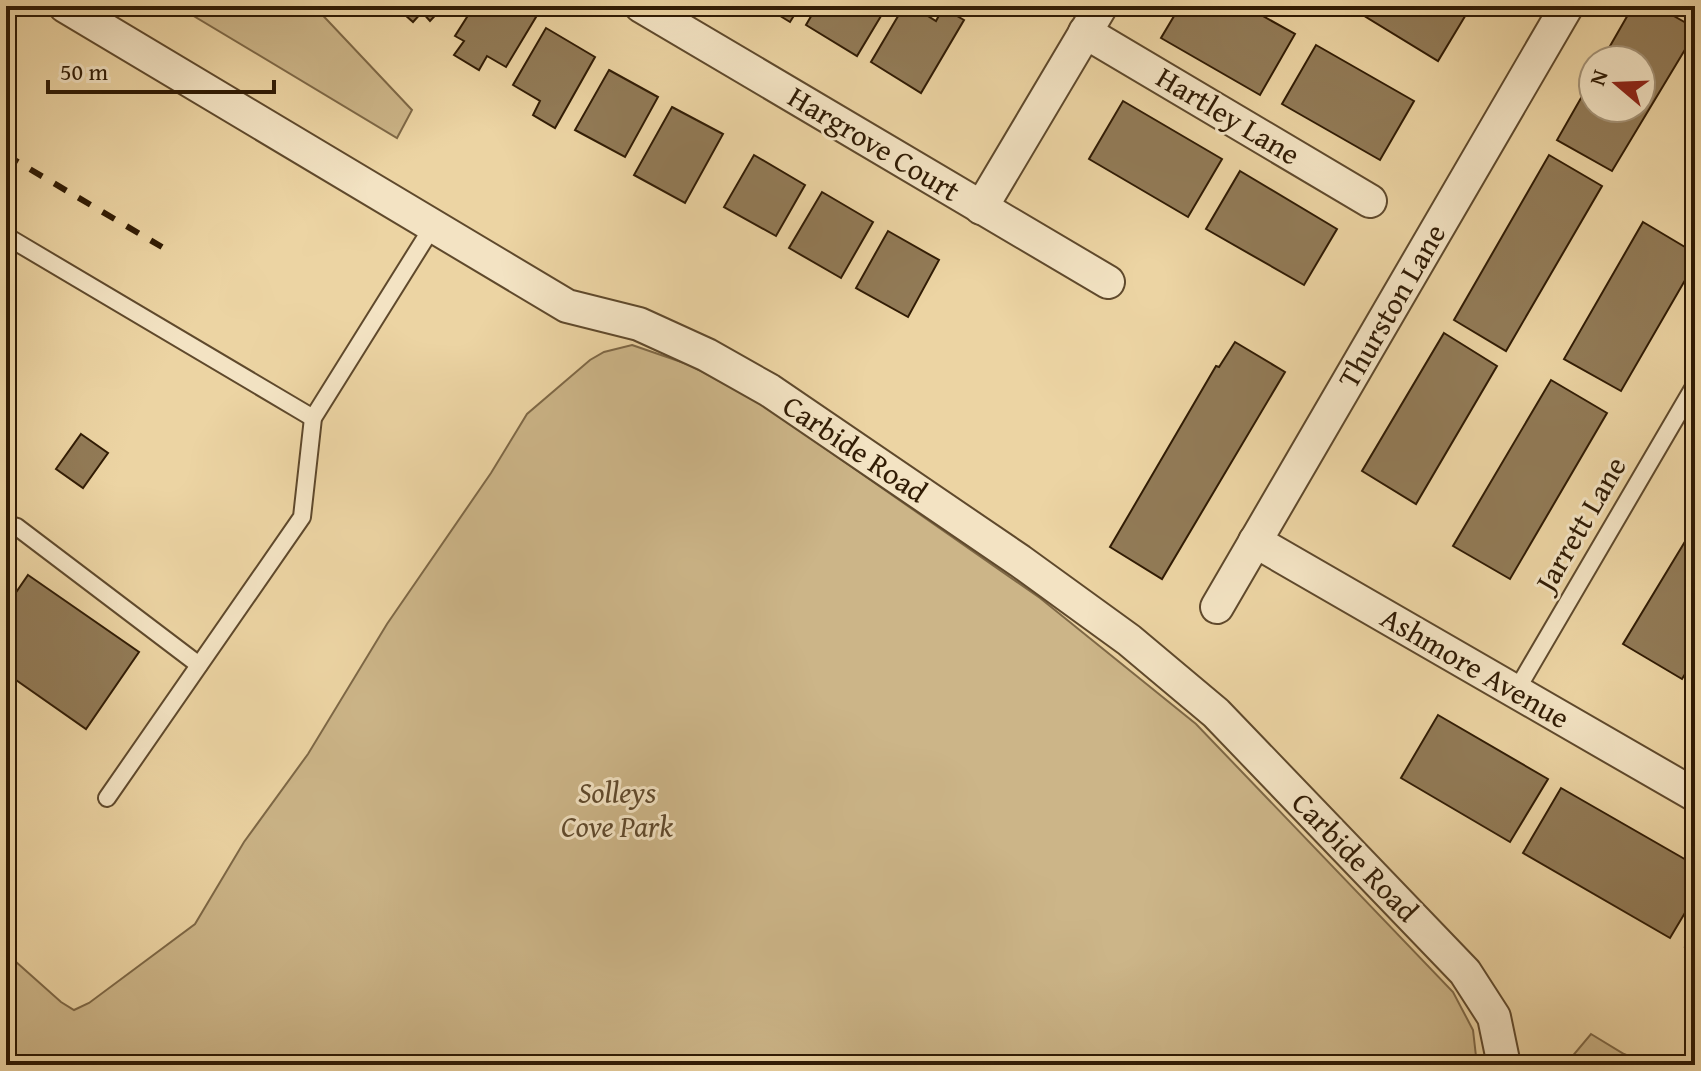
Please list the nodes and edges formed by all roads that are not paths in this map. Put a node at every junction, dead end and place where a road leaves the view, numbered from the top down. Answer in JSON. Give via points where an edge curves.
{"nodes":[{"id":1,"x":65,"y":6,"type":"edge"},
{"id":2,"x":641,"y":6,"type":"edge"},
{"id":3,"x":1567,"y":6,"type":"edge"},
{"id":4,"x":1093,"y":19,"type":"edge"},
{"id":5,"x":1370,"y":201,"type":"dead end"},
{"id":6,"x":981,"y":208,"type":"junction"},
{"id":7,"x":433,"y":226,"type":"junction"},
{"id":8,"x":6,"y":236,"type":"edge"},
{"id":9,"x":1108,"y":282,"type":"dead end"},
{"id":10,"x":1695,"y":385,"type":"edge"},
{"id":11,"x":313,"y":418,"type":"junction"},
{"id":12,"x":6,"y":524,"type":"edge"},
{"id":13,"x":1255,"y":541,"type":"junction"},
{"id":14,"x":1217,"y":607,"type":"dead end"},
{"id":15,"x":199,"y":665,"type":"junction"},
{"id":16,"x":1516,"y":691,"type":"junction"},
{"id":17,"x":1695,"y":795,"type":"edge"},
{"id":18,"x":107,"y":798,"type":"dead end"},
{"id":19,"x":1504,"y":1065,"type":"edge"}],
"edges":[{"from":1,"to":7,"type":"street","name":"Carbide Road"},
{"from":2,"to":6,"type":"street","name":"Hargrove Court"},
{"from":3,"to":13,"type":"street","name":"Thurston Lane"},
{"from":4,"to":5,"type":"street","name":"Hartley Lane"},
{"from":4,"to":6,"type":"street"},
{"from":6,"to":9,"type":"street","name":"Hargrove Court"},
{"from":7,"to":11,"type":"lane"},
{"from":7,"to":19,"type":"street","name":"Carbide Road","via":[[567,306],[639,324],[769,390],[1129,640],[1216,713],[1465,972],[1494,1017]]},
{"from":8,"to":11,"type":"lane"},
{"from":10,"to":16,"type":"lane","name":"Jarrett Lane"},
{"from":11,"to":15,"type":"lane","via":[[302,517]]},
{"from":12,"to":15,"type":"lane","via":[[17,527]]},
{"from":13,"to":14,"type":"street","name":"Thurston Lane"},
{"from":13,"to":16,"type":"street","name":"Ashmore Avenue"},
{"from":15,"to":18,"type":"lane"},
{"from":16,"to":17,"type":"street","name":"Ashmore Avenue"}]}
